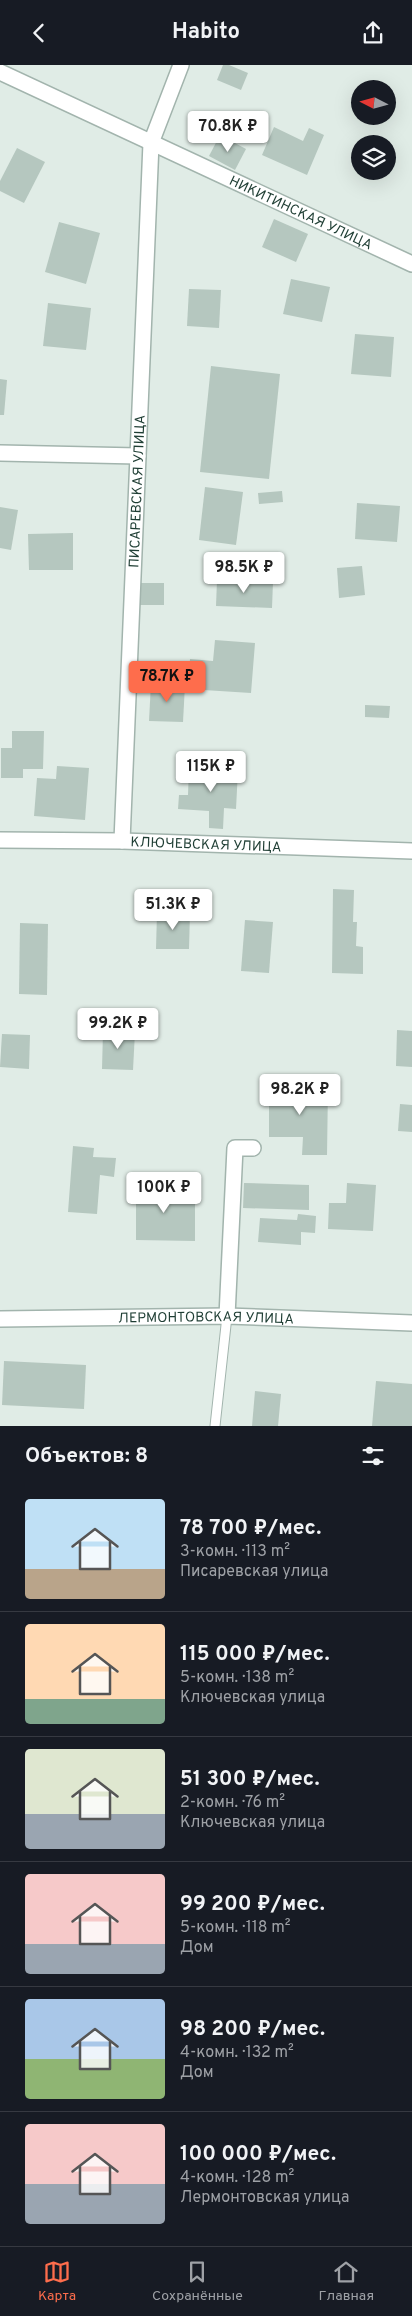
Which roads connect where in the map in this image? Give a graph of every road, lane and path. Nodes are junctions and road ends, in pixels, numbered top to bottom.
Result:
1 (181, 65) edge
2 (0, 72) edge
3 (151, 143) junction
4 (412, 264) edge
5 (0, 453) edge
6 (138, 456) junction
7 (129, 674) junction
8 (189, 674) dead end
9 (0, 840) edge
10 (122, 841) junction
11 (412, 851) edge
12 (253, 1148) dead end
13 (227, 1316) junction
14 (0, 1319) edge
15 (412, 1323) edge
16 (215, 1426) edge

1 - 3 street, ПИСАРЕВСКАЯ УЛИЦА
2 - 3 street, НИКИТИНСКАЯ УЛИЦА
3 - 4 street, НИКИТИНСКАЯ УЛИЦА
3 - 6 street, ПИСАРЕВСКАЯ УЛИЦА
5 - 6 street
6 - 7 street, ПИСАРЕВСКАЯ УЛИЦА
7 - 8 path
7 - 10 street, ПИСАРЕВСКАЯ УЛИЦА
9 - 10 street, КЛЮЧЕВСКАЯ УЛИЦА
10 - 11 street, КЛЮЧЕВСКАЯ УЛИЦА
12 - 13 street
13 - 14 street, ЛЕРМОНТОВСКАЯ УЛИЦА
13 - 15 street, ЛЕРМОНТОВСКАЯ УЛИЦА
13 - 16 lane

